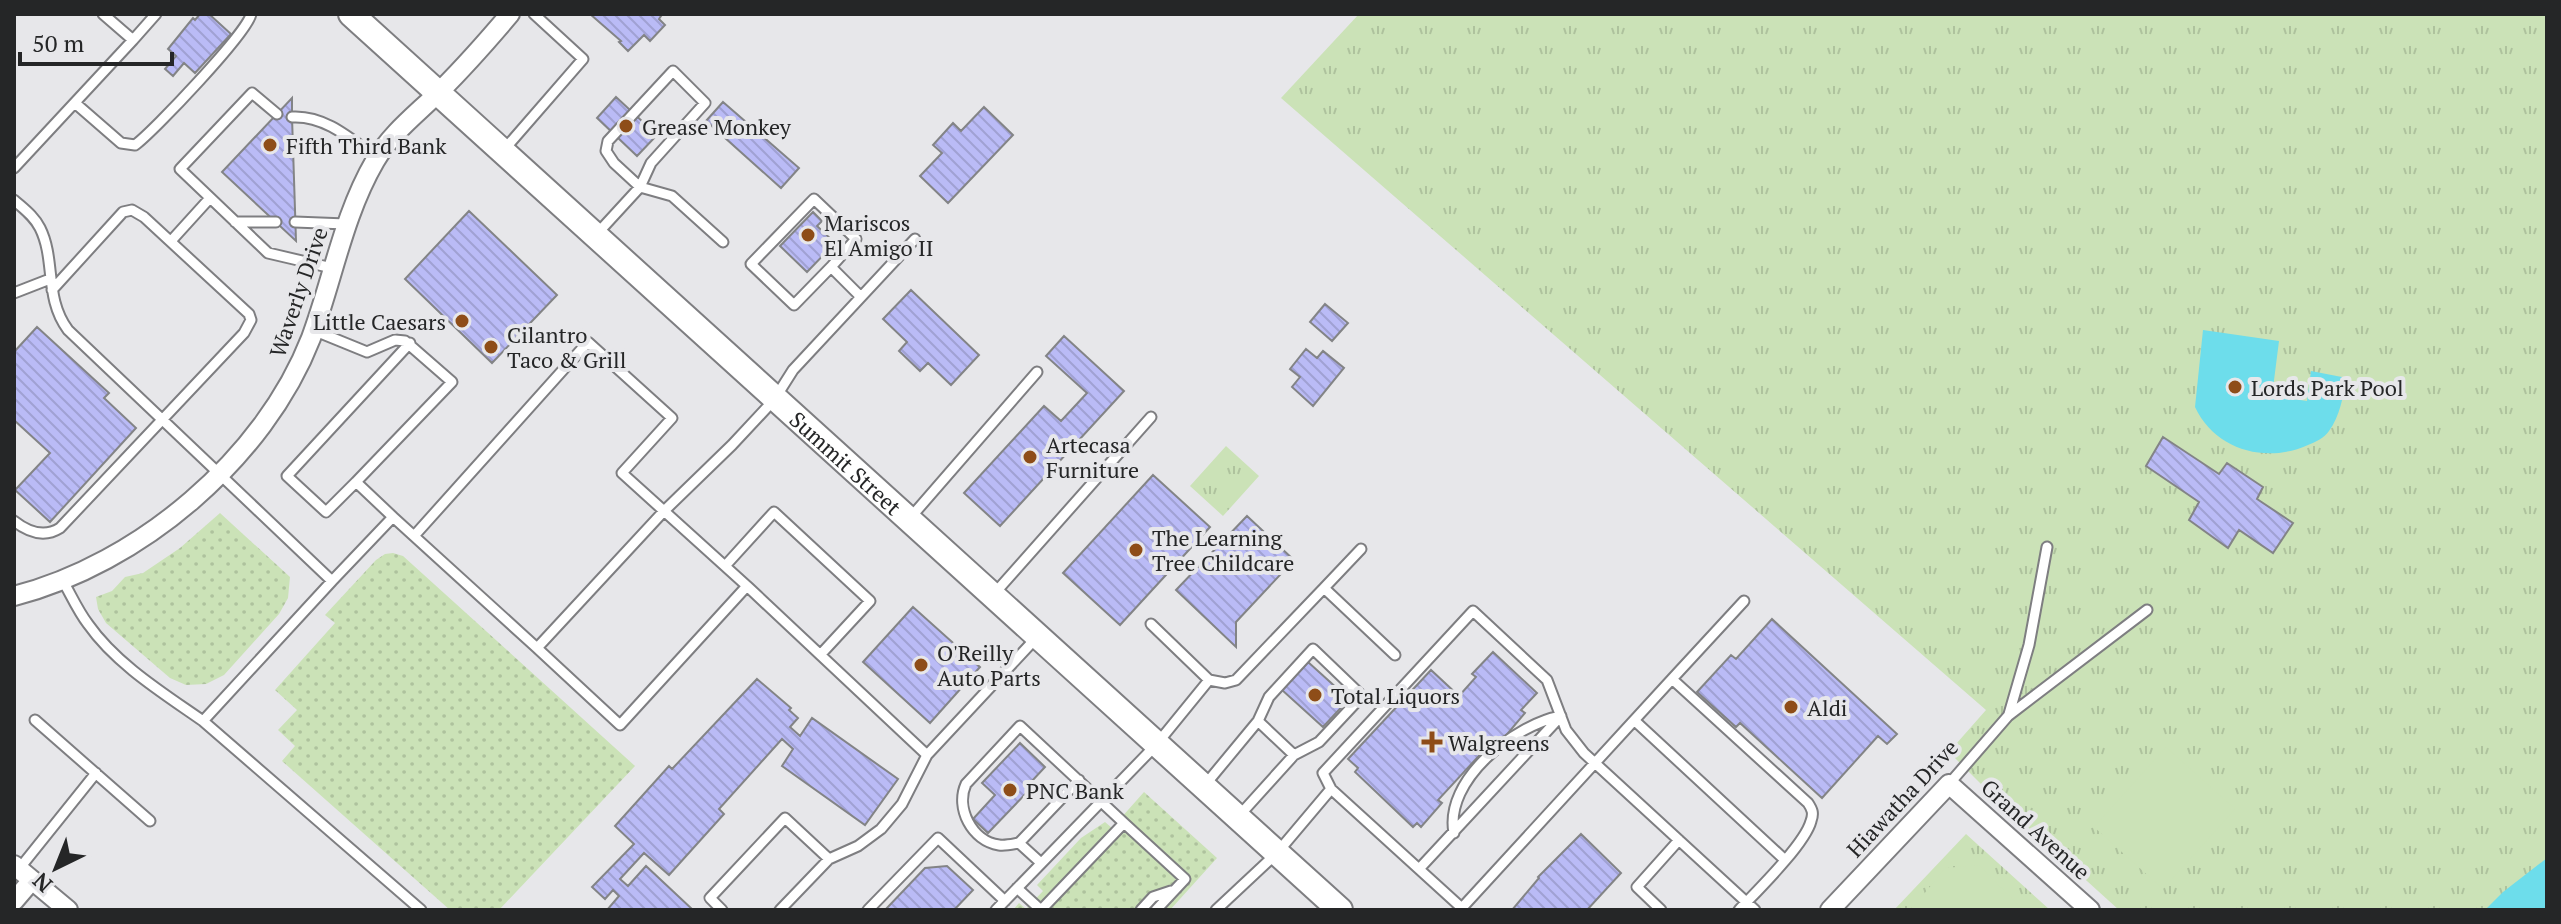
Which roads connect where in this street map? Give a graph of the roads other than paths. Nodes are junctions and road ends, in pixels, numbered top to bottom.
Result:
1 (103, 14) edge
2 (156, 14) edge
3 (251, 14) edge
4 (351, 14) edge
5 (510, 14) edge
6 (534, 14) edge
7 (133, 40) junction
8 (438, 93) junction
9 (75, 103) junction
10 (277, 114) dead end
11 (292, 117) dead end
12 (503, 151) junction
13 (377, 158) junction
14 (14, 168) edge
15 (640, 187) junction
16 (210, 198) junction
17 (14, 200) edge
18 (235, 222) junction
19 (276, 222) dead end
20 (295, 222) dead end
21 (346, 224) junction
22 (595, 237) junction
23 (915, 239) dead end
24 (171, 241) junction
25 (723, 242) dead end
26 (831, 267) junction
27 (332, 268) junction
28 (50, 279) junction
29 (52, 290) junction
30 (14, 293) edge
31 (860, 296) junction
32 (313, 330) junction
33 (410, 343) junction
34 (1037, 372) dead end
35 (774, 400) junction
36 (1151, 417) dead end
37 (163, 419) junction
38 (220, 474) junction
39 (356, 482) junction
40 (664, 511) junction
41 (393, 517) junction
42 (909, 520) junction
43 (14, 521) edge
44 (414, 536) junction
45 (2047, 547) dead end
46 (1361, 549) dead end
47 (725, 566) junction
48 (63, 581) junction
49 (332, 581) junction
50 (747, 586) junction
51 (1324, 588) junction
52 (14, 596) edge
53 (991, 596) junction
54 (1744, 601) dead end
55 (2147, 610) dead end
56 (1151, 624) dead end
57 (1037, 637) junction
58 (537, 648) junction
59 (821, 654) junction
60 (1395, 655) dead end
61 (1672, 679) junction
62 (1209, 680) junction
63 (1561, 716) junction
64 (2008, 716) junction
65 (35, 720) dead end
66 (203, 721) junction
67 (1258, 721) junction
68 (1635, 721) junction
69 (1156, 745) junction
70 (927, 755) junction
71 (1294, 755) junction
72 (1596, 763) junction
73 (96, 773) junction
74 (1079, 780) junction
75 (1949, 784) junction
76 (1203, 787) junction
77 (1331, 789) junction
78 (1101, 801) junction
79 (1238, 817) junction
80 (150, 821) dead end
81 (1124, 823) junction
82 (1454, 833) junction
83 (1679, 840) junction
84 (1019, 843) junction
85 (1277, 853) junction
86 (829, 859) junction
87 (1784, 859) junction
88 (1041, 863) junction
89 (1419, 869) junction
90 (22, 871) edge
91 (1017, 888) junction
92 (1175, 890) junction
93 (14, 901) edge
94 (1005, 901) junction
95 (1220, 906) edge
96 (1742, 906) edge
97 (1460, 909) edge
98 (68, 910) edge
99 (421, 910) edge
100 (722, 910) edge
101 (780, 910) edge
102 (868, 910) edge
103 (996, 910) edge
104 (1041, 910) edge
105 (1141, 910) edge
106 (1156, 910) edge
107 (1232, 910) edge
108 (1340, 910) edge
109 (1661, 910) edge
110 (1755, 910) edge
111 (1830, 910) edge
112 (2090, 910) edge

1 - 7 lane
2 - 7 lane
3 - 9 lane
4 - 8 main road, Summit Street
5 - 8 street, Waverly Drive
6 - 12 lane
7 - 9 lane
8 - 12 main road, Summit Street
8 - 13 street, Waverly Drive
9 - 14 lane
10 - 16 lane
11 - 13 lane
12 - 22 main road, Summit Street
13 - 21 street, Waverly Drive
15 - 15 lane
15 - 22 lane
15 - 25 lane
16 - 18 lane
16 - 24 lane
17 - 28 lane
18 - 19 lane
18 - 27 lane
20 - 21 lane
21 - 27 street, Waverly Drive
22 - 35 main road, Summit Street
23 - 31 lane
24 - 29 lane
24 - 37 lane
26 - 26 lane
26 - 31 lane
27 - 32 street, Waverly Drive
28 - 29 lane
28 - 30 lane
29 - 37 lane
31 - 35 lane
32 - 33 lane
32 - 38 street, Waverly Drive
33 - 39 lane
33 - 39 lane
34 - 42 lane
35 - 40 lane
35 - 42 main road, Summit Street
36 - 53 lane
37 - 38 lane
37 - 43 lane
38 - 48 street, Waverly Drive
38 - 49 lane
39 - 41 lane
40 - 44 lane
40 - 47 lane
40 - 58 lane
41 - 44 lane
41 - 49 lane
42 - 53 main road, Summit Street
44 - 58 lane
45 - 64 lane, Hiawatha Drive
46 - 51 lane
47 - 50 lane
47 - 59 lane
48 - 52 street, Waverly Drive
48 - 66 lane
49 - 66 lane
50 - 58 lane
50 - 59 lane
51 - 60 lane
51 - 62 lane
53 - 57 main road, Summit Street
54 - 61 lane
55 - 64 lane, Hiawatha Drive
56 - 62 lane
57 - 69 main road, Summit Street
57 - 70 lane
59 - 70 lane
61 - 68 lane
61 - 87 lane
62 - 69 lane
63 - 72 lane
63 - 77 lane
63 - 82 lane
63 - 82 lane
64 - 75 lane, Hiawatha Drive
65 - 73 lane
66 - 99 lane
67 - 71 lane
67 - 71 lane
67 - 76 lane
68 - 72 lane
68 - 87 lane
69 - 76 main road, Summit Street
69 - 78 lane
70 - 86 lane
71 - 79 lane
72 - 83 lane
72 - 97 lane
73 - 80 lane
73 - 90 lane
74 - 78 lane
74 - 84 lane
74 - 84 lane
75 - 111 street, Hiawatha Drive
75 - 112 street, Grand Avenue
76 - 79 main road, Summit Street
77 - 85 lane
77 - 89 lane
78 - 81 lane
78 - 88 lane
79 - 85 main road, Summit Street
81 - 92 lane
81 - 104 lane
82 - 89 lane
83 - 96 lane
83 - 109 lane
84 - 88 lane
85 - 95 lane
85 - 108 main road, Summit Street
86 - 100 lane
86 - 101 lane
87 - 96 lane
88 - 91 lane
89 - 97 lane
90 - 93 street
90 - 98 street
91 - 94 lane
91 - 104 lane
92 - 105 lane
92 - 106 lane
94 - 102 lane
94 - 103 lane
95 - 107 lane
96 - 110 lane

